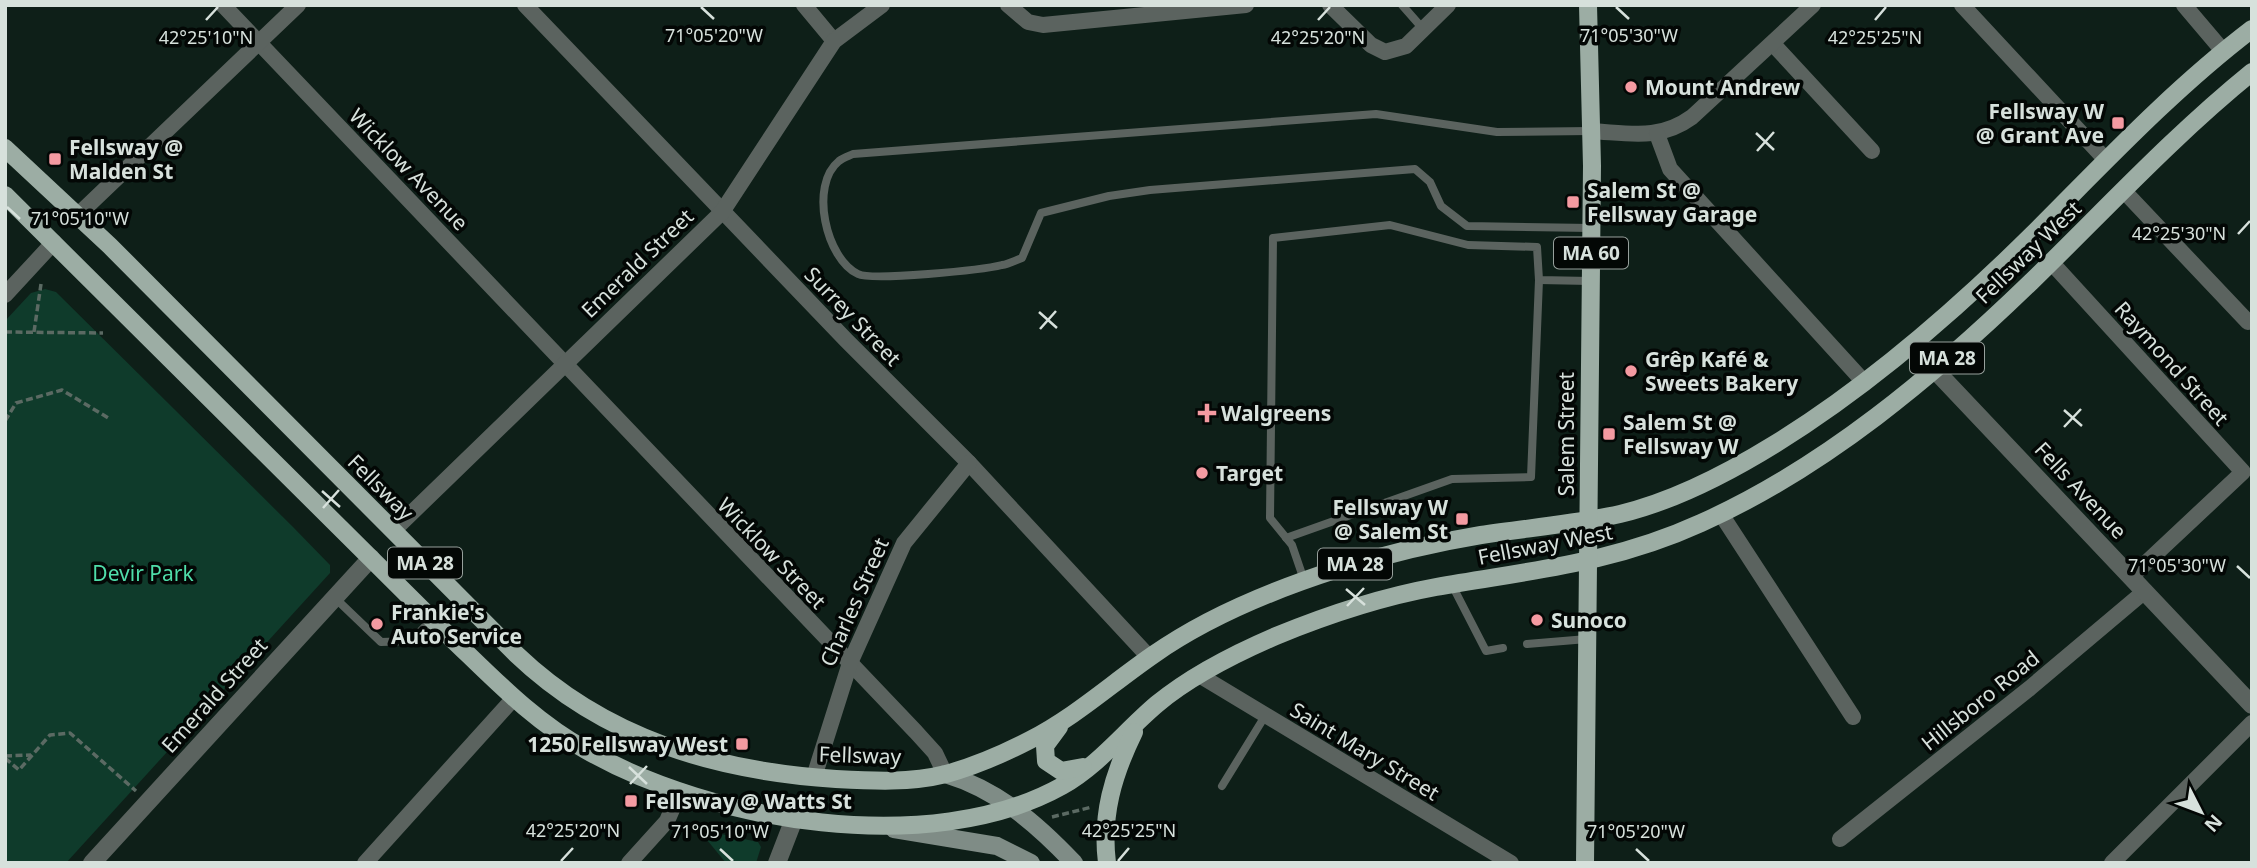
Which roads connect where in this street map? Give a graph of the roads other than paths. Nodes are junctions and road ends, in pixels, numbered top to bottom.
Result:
1 (223, 5) edge
2 (298, 5) edge
3 (525, 5) edge
4 (804, 5) edge
5 (882, 5) edge
6 (1008, 5) edge
7 (1246, 5) edge
8 (1330, 5) edge
9 (1402, 5) edge
10 (1448, 5) edge
11 (1588, 5) edge
12 (1814, 5) edge
13 (1962, 5) edge
14 (2183, 5) edge
15 (2252, 29) edge
16 (1424, 30) junction
17 (834, 41) junction
18 (259, 43) junction
19 (1773, 44) junction
20 (2224, 51) junction
21 (2252, 72) edge
22 (1591, 131) junction
23 (1657, 134) junction
24 (5, 148) edge
25 (1872, 151) dead end
26 (2106, 160) junction
27 (2123, 190) junction
28 (5, 195) edge
29 (722, 212) junction
30 (78, 215) junction
31 (1591, 228) junction
32 (54, 242) junction
33 (2051, 262) junction
34 (1539, 280) junction
35 (1590, 281) junction
36 (5, 295) edge
37 (2248, 322) dead end
38 (563, 364) junction
39 (1934, 369) junction
40 (1864, 382) junction
41 (970, 463) junction
42 (1721, 514) junction
43 (1590, 519) junction
44 (393, 531) junction
45 (1286, 538) junction
46 (371, 558) junction
47 (1587, 563) junction
48 (2131, 576) junction
49 (1304, 580) junction
50 (1452, 585) junction
51 (2145, 591) junction
52 (334, 597) junction
53 (432, 619) junction
54 (1587, 639) junction
55 (1527, 644) dead end
56 (1503, 648) dead end
57 (1149, 657) junction
58 (850, 663) junction
59 (1199, 675) junction
60 (514, 698) junction
61 (2252, 705) edge
62 (1081, 711) junction
63 (1265, 716) junction
64 (1853, 717) dead end
65 (1140, 720) junction
66 (2252, 723) edge
67 (1100, 758) junction
68 (945, 774) junction
69 (814, 777) junction
70 (1222, 786) dead end
71 (680, 791) junction
72 (1014, 807) junction
73 (794, 818) junction
74 (866, 825) junction
75 (1840, 839) dead end
76 (92, 863) edge
77 (365, 863) edge
78 (629, 863) edge
79 (777, 863) edge
80 (1031, 863) edge
81 (1074, 863) edge
82 (1107, 863) edge
83 (1511, 863) edge
84 (1585, 863) edge
85 (2112, 863) edge

1 - 18 street, Wicklow Avenue
2 - 18 street
3 - 29 street, Surrey Street
4 - 17 street
5 - 17 street, Emerald Street
6 - 7 street
8 - 16 street
9 - 16 lane
10 - 16 street
11 - 22 main road, Salem Street / MA 60
12 - 19 street
13 - 26 street
14 - 20 street
15 - 20 main road, Fellsway West / MA 28
17 - 29 street, Emerald Street
18 - 30 street
18 - 38 street, Wicklow Avenue
19 - 23 street
19 - 25 street
20 - 26 main road, Fellsway West / MA 28
21 - 27 main road, Fellsway West / MA 28
22 - 23 street
22 - 31 main road, Salem Street / MA 60
22 - 31 lane
23 - 40 street
24 - 30 main road, Fellsway / MA 28
26 - 40 main road, Fellsway West / MA 28
27 - 33 main road, Fellsway West / MA 28
27 - 37 street
28 - 32 main road, MA 28
29 - 38 street, Emerald Street
29 - 41 street, Surrey Street
30 - 44 main road, Fellsway / MA 28
31 - 35 main road, Salem Street / MA 60
32 - 36 street
32 - 46 main road, MA 28
33 - 39 main road, Fellsway West / MA 28
33 - 48 street, Raymond Street
34 - 35 lane
34 - 45 lane
34 - 45 lane
35 - 43 main road, Salem Street / MA 60
38 - 44 street, Emerald Street
38 - 58 street, Wicklow Street
39 - 42 main road, Fellsway West / MA 28
39 - 48 street, Fells Avenue
40 - 43 main road, Fellsway West / MA 28
41 - 57 street, Surrey Street
41 - 58 street, Charles Street
42 - 47 main road, Fellsway West / MA 28
42 - 64 street
43 - 47 main road, Salem Street / MA 60
43 - 49 main road, Fellsway West / MA 28
44 - 69 main road, Fellsway / MA 28
45 - 49 lane
46 - 52 street, Emerald Street
46 - 53 main road, MA 28
47 - 50 main road, Fellsway West / MA 28
47 - 54 main road, Salem Street / MA 60
48 - 51 street, Fells Avenue
49 - 57 main road, Fellsway West / MA 28
50 - 56 lane
50 - 59 main road, Fellsway West / MA 28
51 - 61 street, Fells Avenue
51 - 75 street, Hillsboro Road
52 - 53 lane
52 - 76 street, Emerald Street
53 - 60 main road, MA 28
54 - 55 lane
54 - 84 main road, Salem Street / MA 60
57 - 62 main road, Fellsway West / MA 28
58 - 68 street, Wicklow Street
58 - 69 street, Charles Street
59 - 63 street, Saint Mary Street
59 - 65 main road, Fellsway West / MA 28
60 - 71 main road, MA 28
60 - 77 street
62 - 67 main road
62 - 68 main road, Fellsway West / MA 28
63 - 70 lane
63 - 83 street, Saint Mary Street
65 - 67 main road, Fellsway West / MA 28
65 - 82 main road
66 - 85 street
67 - 72 main road, Fellsway West / MA 28
68 - 69 main road, Fellsway / MA 28
68 - 72 main road
71 - 73 main road, MA 28
71 - 78 street
72 - 74 main road, Fellsway West / MA 28
72 - 81 main road
73 - 74 main road, MA 28
73 - 79 street
74 - 80 main road

